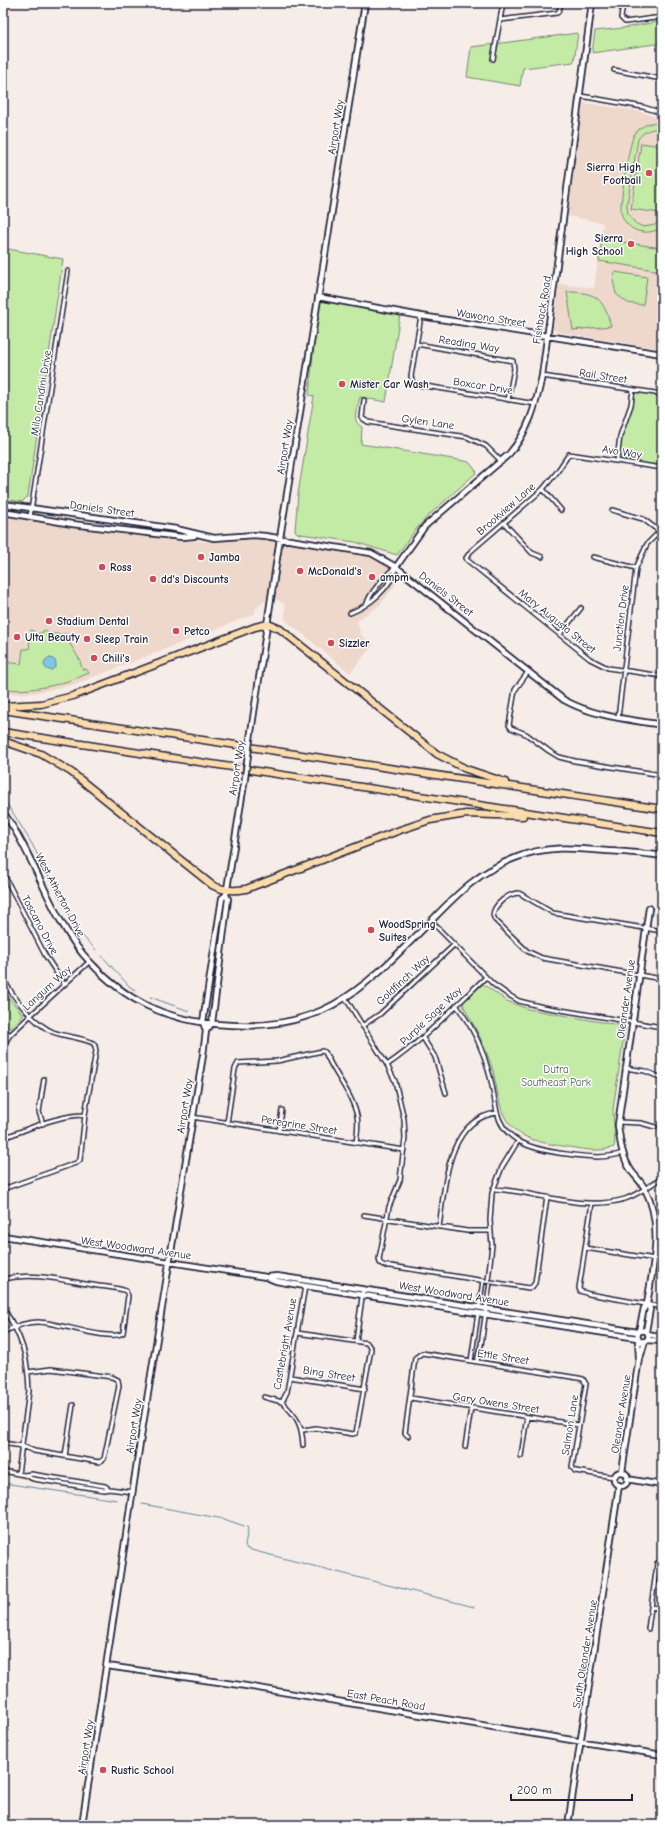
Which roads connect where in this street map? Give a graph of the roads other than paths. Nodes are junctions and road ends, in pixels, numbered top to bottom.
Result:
1 (365, 3) edge
2 (503, 3) edge
3 (561, 3) edge
4 (592, 3) edge
5 (623, 3) edge
6 (662, 17) edge
7 (500, 20) junction
8 (493, 59) dead end
9 (614, 70) dead end
10 (662, 79) edge
11 (581, 96) junction
12 (662, 112) edge
13 (68, 271) dead end
14 (318, 297) junction
15 (421, 316) junction
16 (547, 335) junction
17 (417, 344) junction
18 (662, 354) edge
19 (542, 376) junction
20 (633, 390) junction
21 (662, 394) edge
22 (364, 400) dead end
23 (508, 400) junction
24 (536, 404) junction
25 (580, 454) joint
26 (616, 460) junction
27 (502, 462) junction
28 (662, 468) edge
29 (544, 489) junction
30 (3, 504) edge
31 (32, 508) junction
32 (561, 510) dead end
33 (612, 510) dead end
34 (3, 512) edge
35 (30, 517) junction
36 (504, 523) junction
37 (660, 530) edge
38 (198, 535) junction
39 (280, 538) junction
40 (542, 557) dead end
41 (593, 558) dead end
42 (396, 567) junction
43 (636, 568) junction
44 (492, 580) joint
45 (581, 608) dead end
46 (350, 613) dead end
47 (268, 624) junction
48 (560, 634) junction
49 (624, 671) junction
50 (528, 672) junction
51 (662, 676) edge
52 (3, 706) edge
53 (3, 710) edge
54 (618, 718) junction
55 (662, 725) edge
56 (3, 732) edge
57 (3, 741) edge
58 (662, 775) edge
59 (558, 793) junction
60 (662, 809) edge
61 (3, 812) edge
62 (559, 818) junction
63 (662, 833) edge
64 (662, 856) edge
65 (3, 873) edge
66 (226, 892) junction
67 (649, 908) dead end
68 (431, 921) junction
69 (646, 929) junction
70 (662, 931) edge
71 (454, 944) junction
72 (89, 962) junction
73 (639, 974) junction
74 (486, 977) junction
75 (3, 978) edge
76 (662, 979) edge
77 (64, 984) junction
78 (346, 999) junction
79 (456, 1005) junction
80 (31, 1015) junction
81 (632, 1021) junction
82 (202, 1022) junction
83 (212, 1023) junction
84 (362, 1026) junction
85 (662, 1027) edge
86 (3, 1029) edge
87 (206, 1031) junction
88 (10, 1035) junction
89 (423, 1038) junction
90 (3, 1046) edge
91 (387, 1065) junction
92 (625, 1068) junction
93 (662, 1078) edge
94 (44, 1079) dead end
95 (446, 1093) dead end
96 (282, 1110) dead end
97 (497, 1113) junction
98 (85, 1115) junction
99 (192, 1116) junction
100 (227, 1122) junction
101 (618, 1122) junction
102 (43, 1124) junction
103 (655, 1127) dead end
104 (279, 1131) junction
105 (3, 1138) edge
106 (518, 1141) junction
107 (356, 1143) junction
108 (404, 1150) junction
109 (623, 1153) junction
110 (662, 1178) edge
111 (645, 1188) junction
112 (3, 1189) edge
113 (493, 1189) junction
114 (547, 1197) junction
115 (592, 1203) junction
116 (364, 1215) dead end
117 (386, 1219) junction
118 (439, 1227) junction
119 (490, 1231) junction
120 (3, 1236) edge
121 (585, 1248) junction
122 (654, 1259) junction
123 (662, 1260) edge
124 (170, 1262) junction
125 (266, 1277) junction
126 (3, 1279) edge
127 (483, 1281) junction
128 (489, 1282) junction
129 (304, 1286) junction
130 (363, 1292) junction
131 (648, 1304) junction
132 (662, 1307) edge
133 (3, 1308) edge
134 (478, 1310) junction
135 (486, 1311) junction
136 (16, 1327) junction
137 (3, 1332) edge
138 (647, 1332) junction
139 (297, 1333) junction
140 (638, 1335) junction
141 (662, 1337) edge
142 (646, 1340) junction
143 (356, 1341) junction
144 (662, 1342) edge
145 (472, 1346) junction
146 (479, 1348) junction
147 (639, 1358) junction
148 (471, 1360) junction
149 (477, 1361) junction
150 (28, 1372) junction
151 (290, 1377) junction
152 (585, 1382) joint
153 (364, 1389) junction
154 (264, 1397) dead end
155 (410, 1398) junction
156 (282, 1402) junction
157 (73, 1404) dead end
158 (471, 1408) junction
159 (527, 1417) junction
160 (579, 1425) junction
161 (303, 1430) junction
162 (408, 1436) dead end
163 (3, 1443) edge
164 (303, 1445) dead end
165 (22, 1446) junction
166 (465, 1447) dead end
167 (65, 1456) junction
168 (521, 1456) dead end
169 (3, 1471) edge
170 (622, 1472) junction
171 (18, 1474) junction
172 (614, 1477) junction
173 (627, 1479) junction
174 (620, 1485) junction
175 (662, 1485) edge
176 (133, 1492) junction
177 (661, 1561) edge
178 (651, 1607) junction
179 (662, 1609) edge
180 (648, 1629) dead end
181 (107, 1666) junction
182 (580, 1742) junction
183 (662, 1755) edge
184 (82, 1825) edge
185 (568, 1825) edge

1 - 14 street, Airport Way
2 - 7 street
3 - 7 street
4 - 11 street, Fishback Road
5 - 6 street
7 - 8 street
9 - 10 street
11 - 12 street
11 - 16 street, Fishback Road
13 - 31 street, Milo Candini Drive
14 - 15 street, Wawona Street
14 - 39 street, Airport Way
15 - 16 street, Wawona Street
15 - 17 street
16 - 18 street, Wawona Street
16 - 19 street, Fishback Road
17 - 23 street, Boxcar Drive
17 - 23 street, Reading Way
19 - 20 street, Rail Street
19 - 24 street, Fishback Road
20 - 21 street, Rail Street
20 - 26 street
22 - 27 street, Gylen Lane
23 - 24 street, Boxcar Drive
24 - 27 street, Fishback Road
25 - 26 street, Avo Way
25 - 29 street, Brookview Lane
26 - 28 street, Avo Way
27 - 42 street, Fishback Road
29 - 32 street
29 - 36 street, Brookview Lane
30 - 31 street, Daniels Street
31 - 35 street, Milo Candini Drive
31 - 38 street, Daniels Street
33 - 37 street
34 - 35 street, Daniels Street
35 - 38 street, Daniels Street
36 - 40 street
36 - 44 street, Brookview Lane
37 - 43 street, Junction Drive
38 - 39 street, Daniels Street
39 - 42 street, Daniels Street
39 - 47 street, Airport Way
41 - 43 street
42 - 46 street, Fishback Road
42 - 50 street, Daniels Street
43 - 49 street, Junction Drive
44 - 48 street, Mary Augusta Street
45 - 48 street
47 - 52 highway
47 - 59 highway
47 - 66 street, Airport Way, bridge
48 - 49 street, Mary Augusta Street
49 - 51 street, Mary Augusta Street
49 - 54 street, Junction Drive
50 - 54 street, Daniels Street
50 - 58 street
53 - 59 highway
54 - 55 street, Daniels Street
56 - 62 highway
57 - 66 highway
59 - 60 highway
61 - 72 street, West Atherton Drive
62 - 63 highway
62 - 66 highway
64 - 68 street, West Atherton Drive
65 - 77 street, Toscano Drive
66 - 82 street, Airport Way
66 - 83 street, Airport Way
67 - 69 street, Oleander Avenue
68 - 71 street
68 - 78 street, West Atherton Drive
69 - 70 street
69 - 73 street, Oleander Avenue
69 - 73 street
71 - 74 street
71 - 84 street, Goldfinch Way
72 - 77 street, Langum Way
72 - 82 street, West Atherton Drive
73 - 76 street
73 - 81 street, Oleander Avenue
74 - 79 street, Purple Sage Way
74 - 81 street
75 - 80 street
77 - 80 street, Langum Way
78 - 83 street, West Atherton Drive
78 - 84 street
79 - 89 street, Purple Sage Way
79 - 97 street
80 - 88 street, Langum Way
80 - 98 street
81 - 85 street
81 - 92 street, Oleander Avenue
82 - 83 street, West Atherton Drive
82 - 87 street
83 - 87 street, Airport Way
84 - 91 street
86 - 88 street
87 - 99 street, Airport Way
88 - 90 street, Langum Way
89 - 91 street, Purple Sage Way
89 - 95 street
91 - 108 street
92 - 93 street
92 - 101 street, Oleander Avenue
94 - 102 street
96 - 104 street
97 - 106 street
97 - 118 street
98 - 102 street
98 - 112 street
99 - 100 street, Peregrine Street
99 - 124 street, Airport Way
100 - 104 street, Peregrine Street
100 - 107 street
101 - 103 street
101 - 109 street, Oleander Avenue
102 - 105 street
104 - 107 street, Peregrine Street
106 - 109 street
106 - 113 street
107 - 108 street, Peregrine Street
108 - 117 street
109 - 111 street, Oleander Avenue
110 - 111 street
111 - 115 street
111 - 122 street, Oleander Avenue
113 - 114 street
113 - 119 street
114 - 115 street
114 - 128 street
115 - 121 street
116 - 117 street
117 - 118 street
117 - 127 street
118 - 119 street
119 - 128 street
120 - 124 street, West Woodward Avenue
121 - 122 street
121 - 131 street
122 - 123 street
122 - 131 street, Oleander Avenue
124 - 125 street, West Woodward Avenue
124 - 176 street, Airport Way
125 - 129 street, West Woodward Avenue
125 - 130 street, West Woodward Avenue
126 - 136 street
127 - 128 street
127 - 134 street
128 - 135 street
129 - 130 street, West Woodward Avenue
129 - 139 street, Castlebright Avenue
130 - 134 street, West Woodward Avenue
130 - 143 street
131 - 132 street
131 - 138 street, Oleander Avenue
131 - 140 street, Oleander Avenue
133 - 136 street
134 - 135 street, West Woodward Avenue
134 - 145 street
135 - 140 street, West Woodward Avenue
135 - 146 street
136 - 137 street
136 - 150 street
138 - 140 street
138 - 141 street
138 - 142 street, Oleander Avenue
139 - 143 street
139 - 151 street, Castlebright Avenue
140 - 142 street
140 - 147 street, Oleander Avenue
142 - 144 street
142 - 147 street, Oleander Avenue
143 - 153 street
145 - 146 street
145 - 148 street
146 - 149 street
147 - 170 street, Oleander Avenue
148 - 149 street, Ettle Street
148 - 155 street, Ettle Street
149 - 152 street, Ettle Street
150 - 165 street
150 - 167 street
151 - 153 street, Bing Street
151 - 156 street, Castlebright Avenue
152 - 160 street, Salmon Lane
153 - 161 street
154 - 156 street
155 - 158 street, Gary Owens Street
155 - 162 street
156 - 161 street, Castlebright Avenue
157 - 167 street
158 - 159 street, Gary Owens Street
158 - 166 street
159 - 160 street, Gary Owens Street
159 - 168 street
160 - 172 street, Salmon Lane
161 - 164 street, Castlebright Avenue
163 - 165 street
165 - 167 street
165 - 171 street
169 - 171 street
170 - 172 street
170 - 173 street
171 - 176 street
172 - 174 street
173 - 174 street
173 - 175 street
174 - 182 street, South Oleander Avenue
176 - 181 street, Airport Way
177 - 178 street
178 - 179 street
178 - 180 street
181 - 182 street, East Peach Road
181 - 184 street, Airport Way
182 - 183 street, East Peach Road
182 - 185 street, South Oleander Avenue

